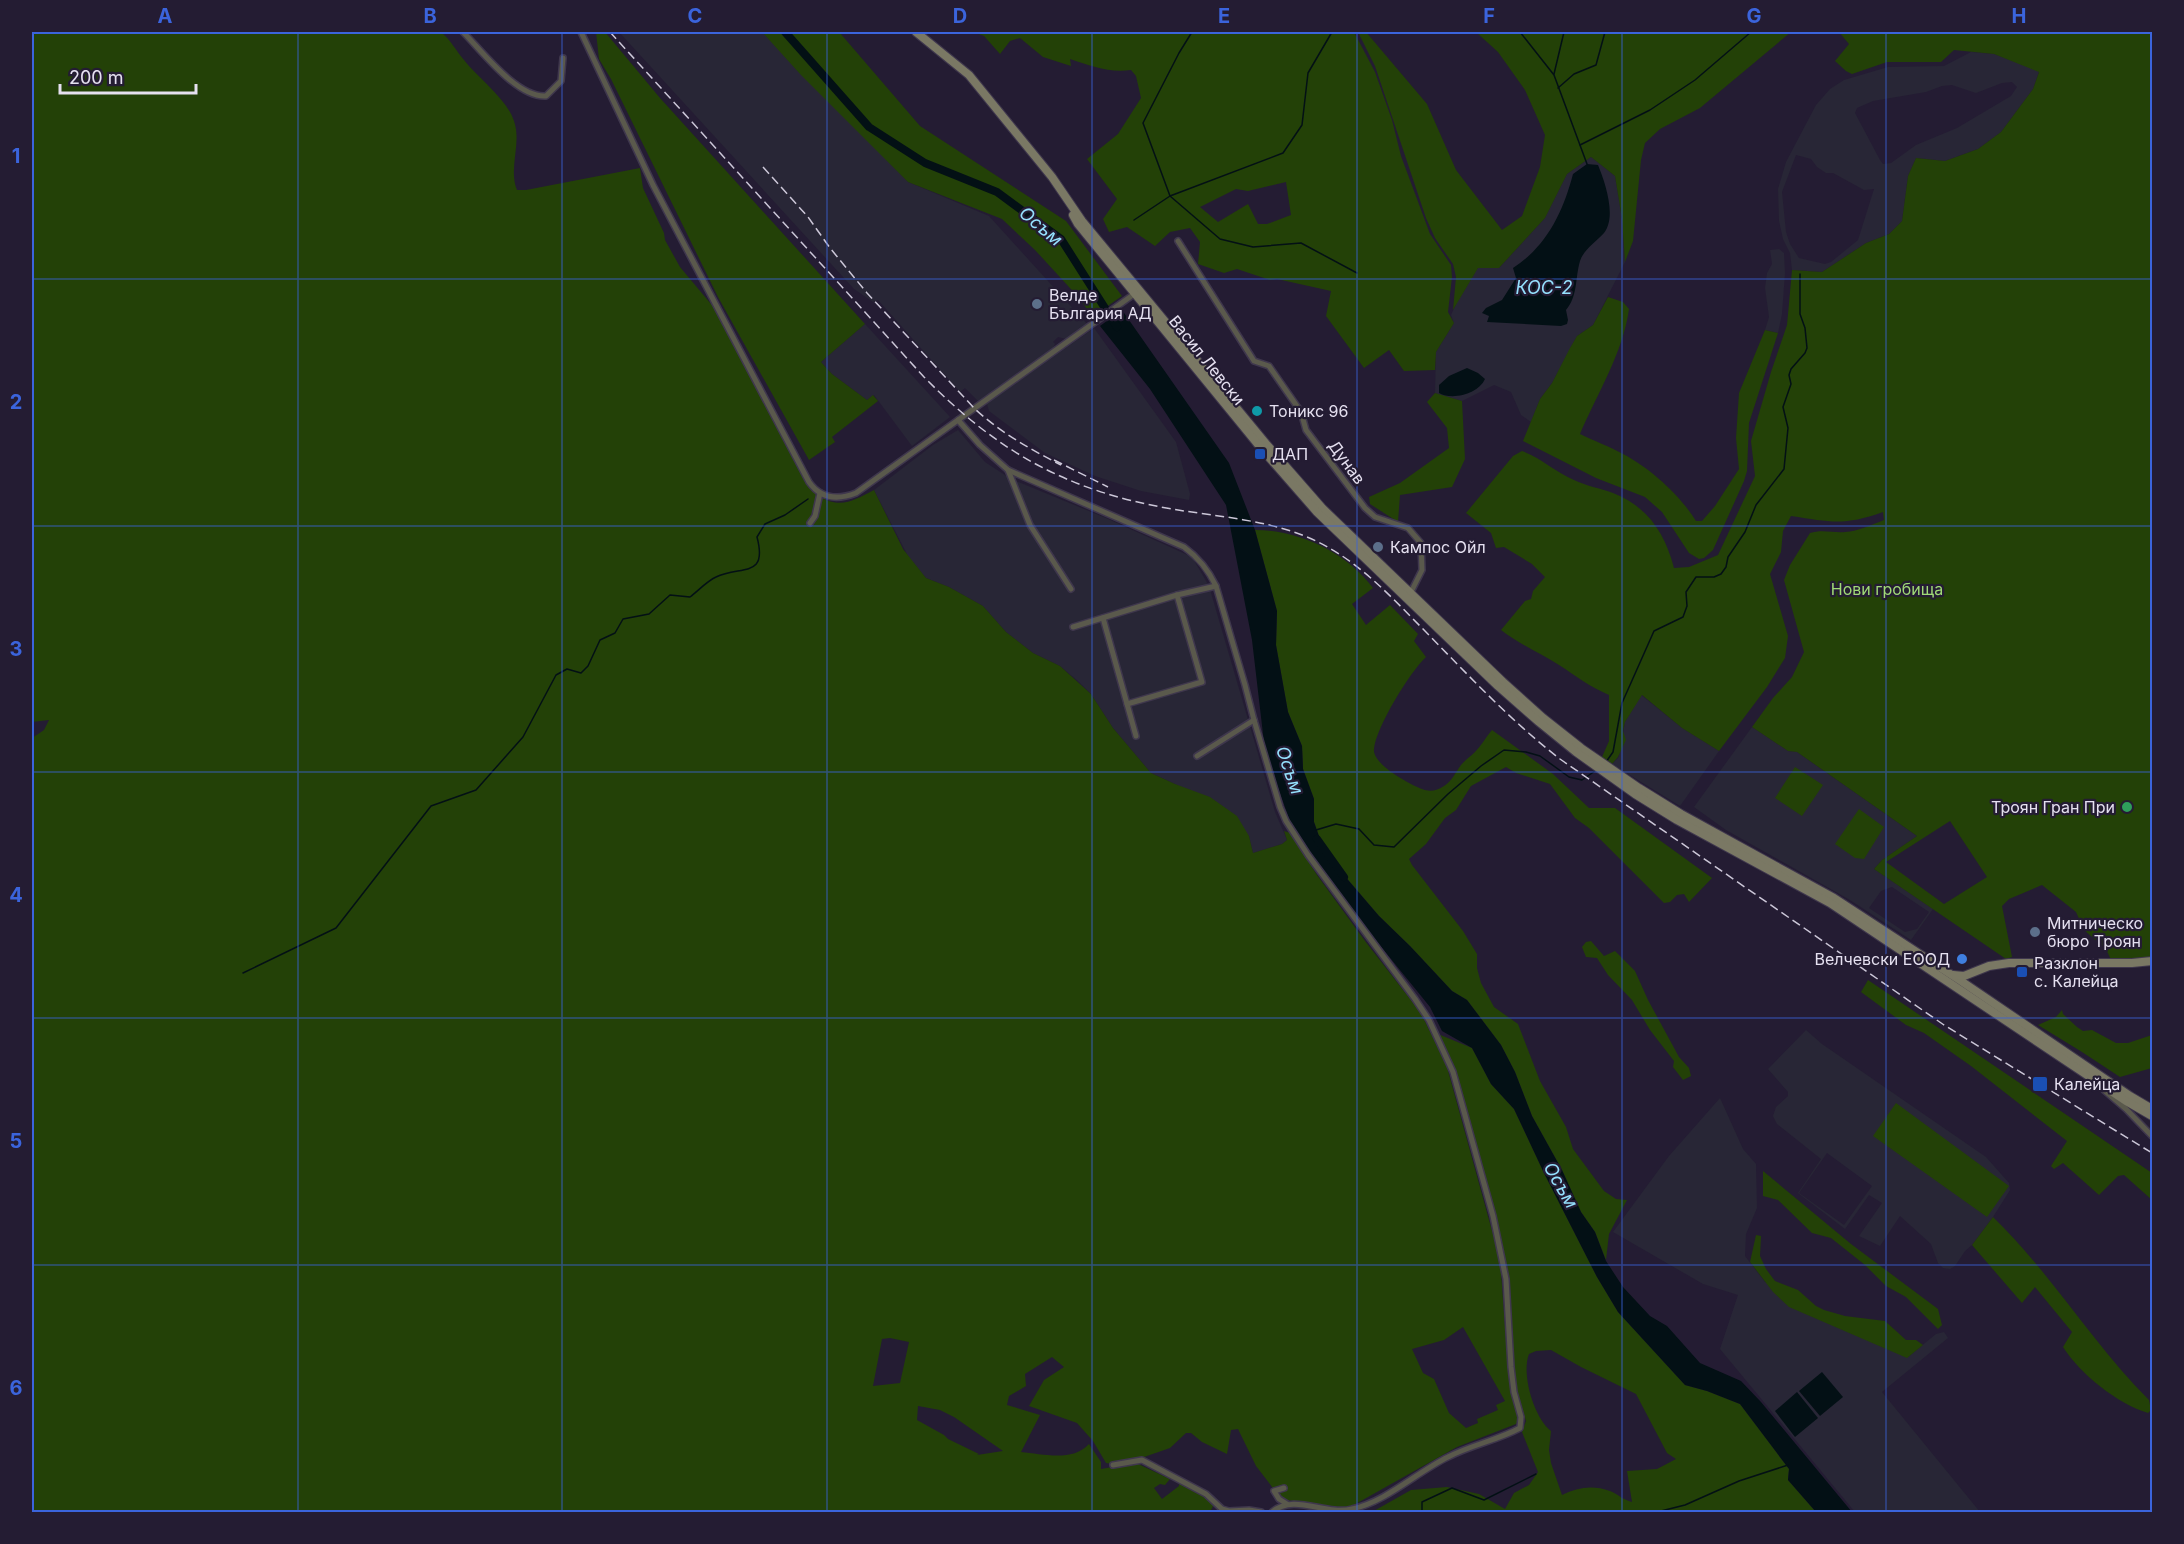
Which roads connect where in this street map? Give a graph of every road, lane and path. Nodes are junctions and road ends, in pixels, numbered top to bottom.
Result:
1 (463, 32) edge
2 (581, 32) edge
3 (916, 32) edge
4 (563, 58) dead end
5 (1178, 241) dead end
6 (1138, 291) junction
7 (958, 420) junction
8 (1008, 470) junction
9 (820, 493) junction
10 (810, 523) dead end
11 (1216, 586) junction
12 (1071, 589) dead end
13 (1177, 595) junction
14 (1409, 596) junction
15 (1103, 618) junction
16 (1072, 627) dead end
17 (1127, 704) junction
18 (1254, 720) junction
19 (1136, 736) dead end
20 (1197, 756) dead end
21 (2152, 961) edge
22 (1979, 970) junction
23 (1952, 975) junction
24 (1958, 983) junction
25 (1979, 993) junction
26 (2082, 1072) junction
27 (2152, 1109) edge
28 (2152, 1116) edge
29 (2152, 1136) edge
30 (1113, 1465) dead end
31 (1284, 1488) dead end
32 (1287, 1504) junction
33 (1261, 1512) edge
34 (1272, 1512) edge

1 - 4 street
2 - 9 street
3 - 6 main road, Васил Левски
5 - 14 street, Дунав
6 - 7 street
6 - 14 main road, Васил Левски
7 - 8 street
7 - 9 street
8 - 11 street
8 - 12 street
9 - 10 street
11 - 13 street
11 - 18 street
13 - 15 street
13 - 17 street
14 - 23 main road
14 - 24 main road
15 - 16 street
15 - 17 street
17 - 19 street
18 - 20 street
18 - 32 street
21 - 22 main road
22 - 23 main road
22 - 24 main road
22 - 25 main road
23 - 24 main road
24 - 25 main road
24 - 26 main road
25 - 27 main road
26 - 28 main road
26 - 29 street
30 - 33 street
31 - 32 street
32 - 34 street

